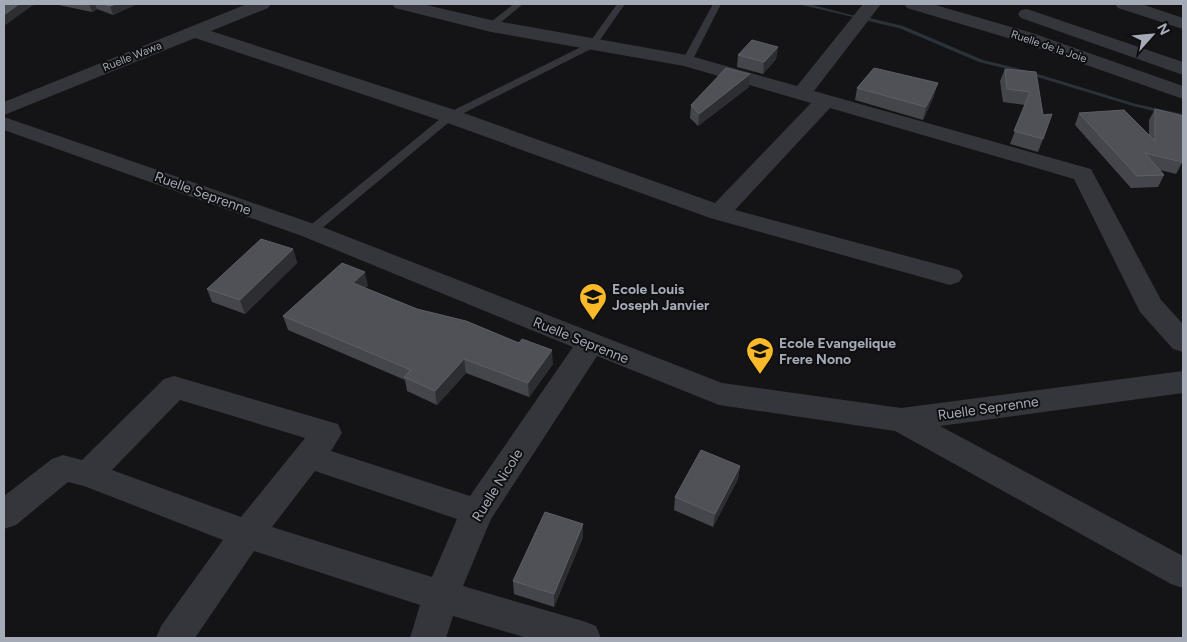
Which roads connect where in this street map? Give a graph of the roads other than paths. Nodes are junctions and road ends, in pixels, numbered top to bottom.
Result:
1 (262, 4) edge
2 (401, 4) edge
3 (519, 4) edge
4 (621, 4) edge
5 (718, 4) edge
6 (872, 4) edge
7 (913, 4) edge
8 (1124, 4) edge
9 (1024, 9) edge
10 (1183, 24) edge
11 (492, 26) junction
12 (192, 31) junction
13 (1025, 37) junction
14 (592, 45) junction
15 (688, 61) junction
16 (1183, 69) edge
17 (802, 93) junction
18 (1183, 93) edge
19 (825, 101) junction
20 (4, 109) edge
21 (450, 116) junction
22 (4, 123) edge
23 (719, 213) junction
24 (311, 231) junction
25 (950, 276) dead end
26 (1183, 342) edge
27 (590, 344) junction
28 (1183, 382) edge
29 (900, 420) junction
30 (308, 456) junction
31 (88, 474) junction
32 (477, 512) junction
33 (4, 515) edge
34 (247, 534) junction
35 (1183, 572) edge
36 (441, 596) junction
37 (174, 638) edge
38 (428, 638) edge
39 (583, 638) edge

1 - 12 street, Ruelle Wawa
2 - 11 street
3 - 11 lane
4 - 14 lane
5 - 15 lane
6 - 17 street
7 - 13 street, Ruelle de la Joie
8 - 10 street
9 - 13 street
9 - 16 street
11 - 14 street
12 - 20 street, Ruelle Wawa
12 - 21 street
13 - 18 street, Ruelle de la Joie
14 - 15 street
14 - 21 lane
15 - 17 street
17 - 19 street
19 - 23 street
19 - 26 street
21 - 23 street
21 - 24 lane
22 - 24 street, Ruelle Seprenne
23 - 25 street
24 - 27 street, Ruelle Seprenne
27 - 29 street, Ruelle Seprenne
27 - 32 street, Ruelle Nicole
28 - 29 street, Ruelle Seprenne
29 - 35 street
30 - 31 street
30 - 32 street
30 - 34 street
31 - 33 street
31 - 34 street
32 - 36 street, Ruelle Nicole
34 - 36 street
34 - 37 street
36 - 38 street, Ruelle Nicole
36 - 39 street

